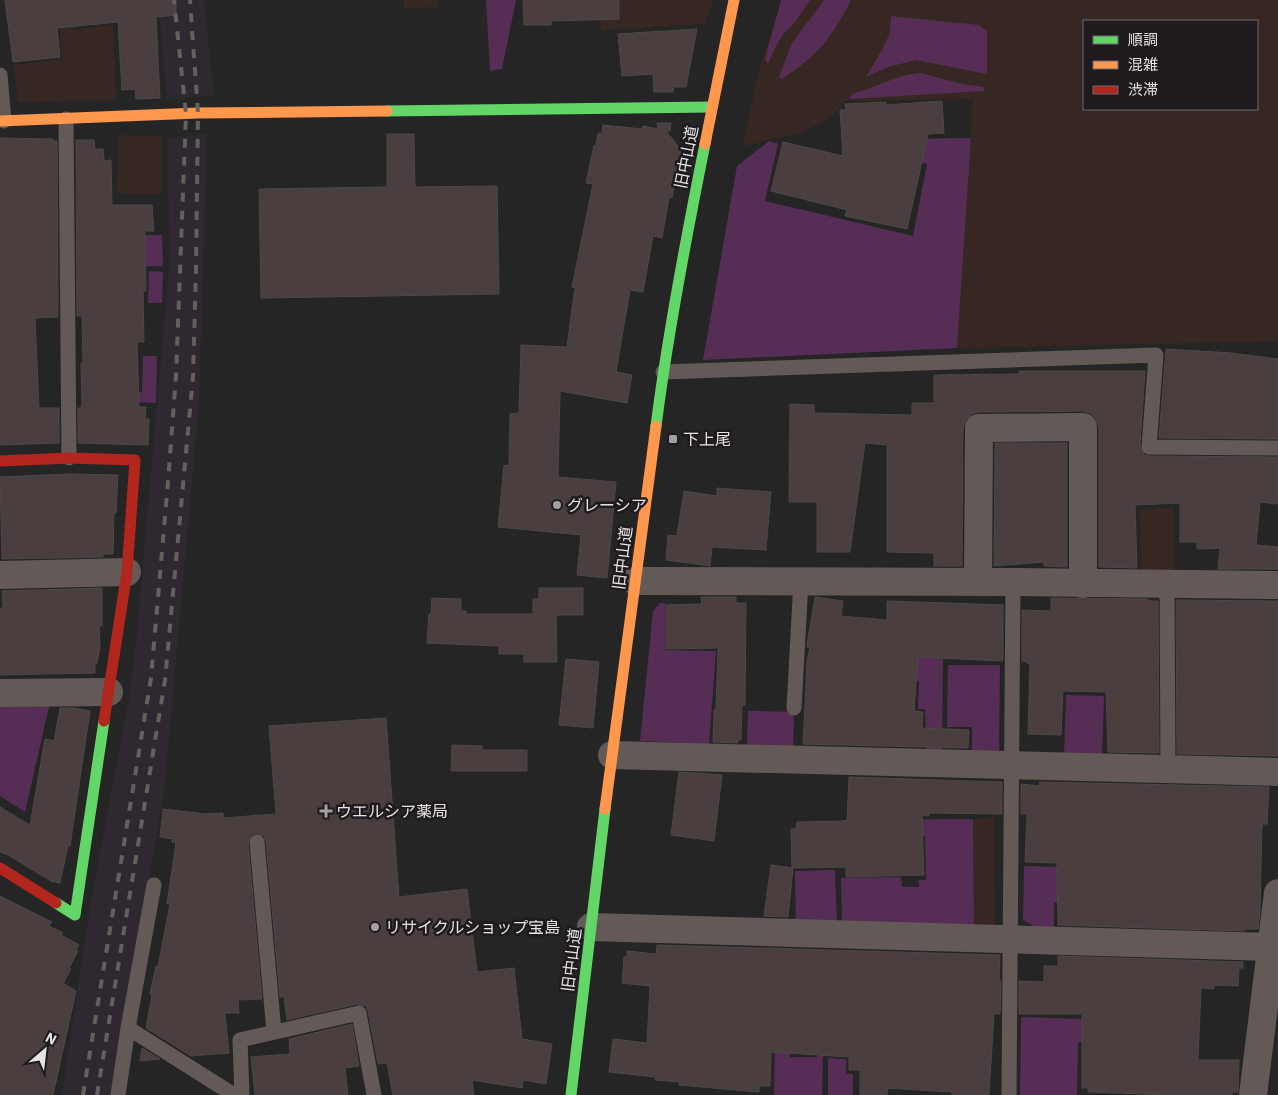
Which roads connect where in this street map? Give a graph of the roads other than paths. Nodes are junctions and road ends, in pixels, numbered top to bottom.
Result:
1 (734, 0) edge
2 (0, 75) edge
3 (712, 107) junction
4 (66, 119) junction
5 (2, 121) edge
6 (663, 372) junction
7 (1278, 448) edge
8 (69, 458) junction
9 (0, 461) edge
10 (128, 572) junction
11 (0, 575) edge
12 (635, 581) junction
13 (802, 581) junction
14 (978, 582) junction
15 (1013, 582) junction
16 (1083, 584) junction
17 (1167, 584) junction
18 (1278, 585) edge
19 (109, 692) junction
20 (0, 693) edge
21 (794, 708) dead end
22 (612, 755) junction
23 (1012, 766) junction
24 (1168, 769) junction
25 (1278, 772) edge
26 (257, 842) dead end
27 (0, 868) edge
28 (154, 886) dead end
29 (1278, 893) edge
30 (591, 927) junction
31 (1010, 940) junction
32 (1271, 947) junction
33 (1270, 1020) edge
34 (128, 1028) junction
35 (274, 1032) junction
36 (118, 1095) edge
37 (234, 1095) edge
38 (242, 1095) edge
39 (374, 1095) edge
40 (571, 1095) edge
41 (1009, 1095) edge
42 (1253, 1095) edge

1 - 3 street, 旧中山道
2 - 5 lane
3 - 4 street
3 - 6 street, 旧中山道
4 - 5 street
4 - 8 lane
6 - 7 lane
6 - 12 street, 旧中山道
8 - 9 street
8 - 10 street
10 - 11 street
10 - 19 street
12 - 13 street
12 - 22 street, 旧中山道
13 - 14 street
13 - 21 lane
14 - 15 street
14 - 16 street
15 - 16 street
15 - 23 lane
16 - 17 street
17 - 18 street
17 - 24 lane
19 - 20 street
19 - 27 street
22 - 23 street
22 - 30 street, 旧中山道
23 - 24 street
23 - 31 lane
24 - 25 street
26 - 35 lane
28 - 34 lane
29 - 32 street
30 - 31 street
30 - 40 street, 旧中山道
31 - 32 street
31 - 41 lane
32 - 33 street
33 - 42 street
34 - 36 lane
34 - 37 lane
35 - 38 lane
35 - 39 lane

